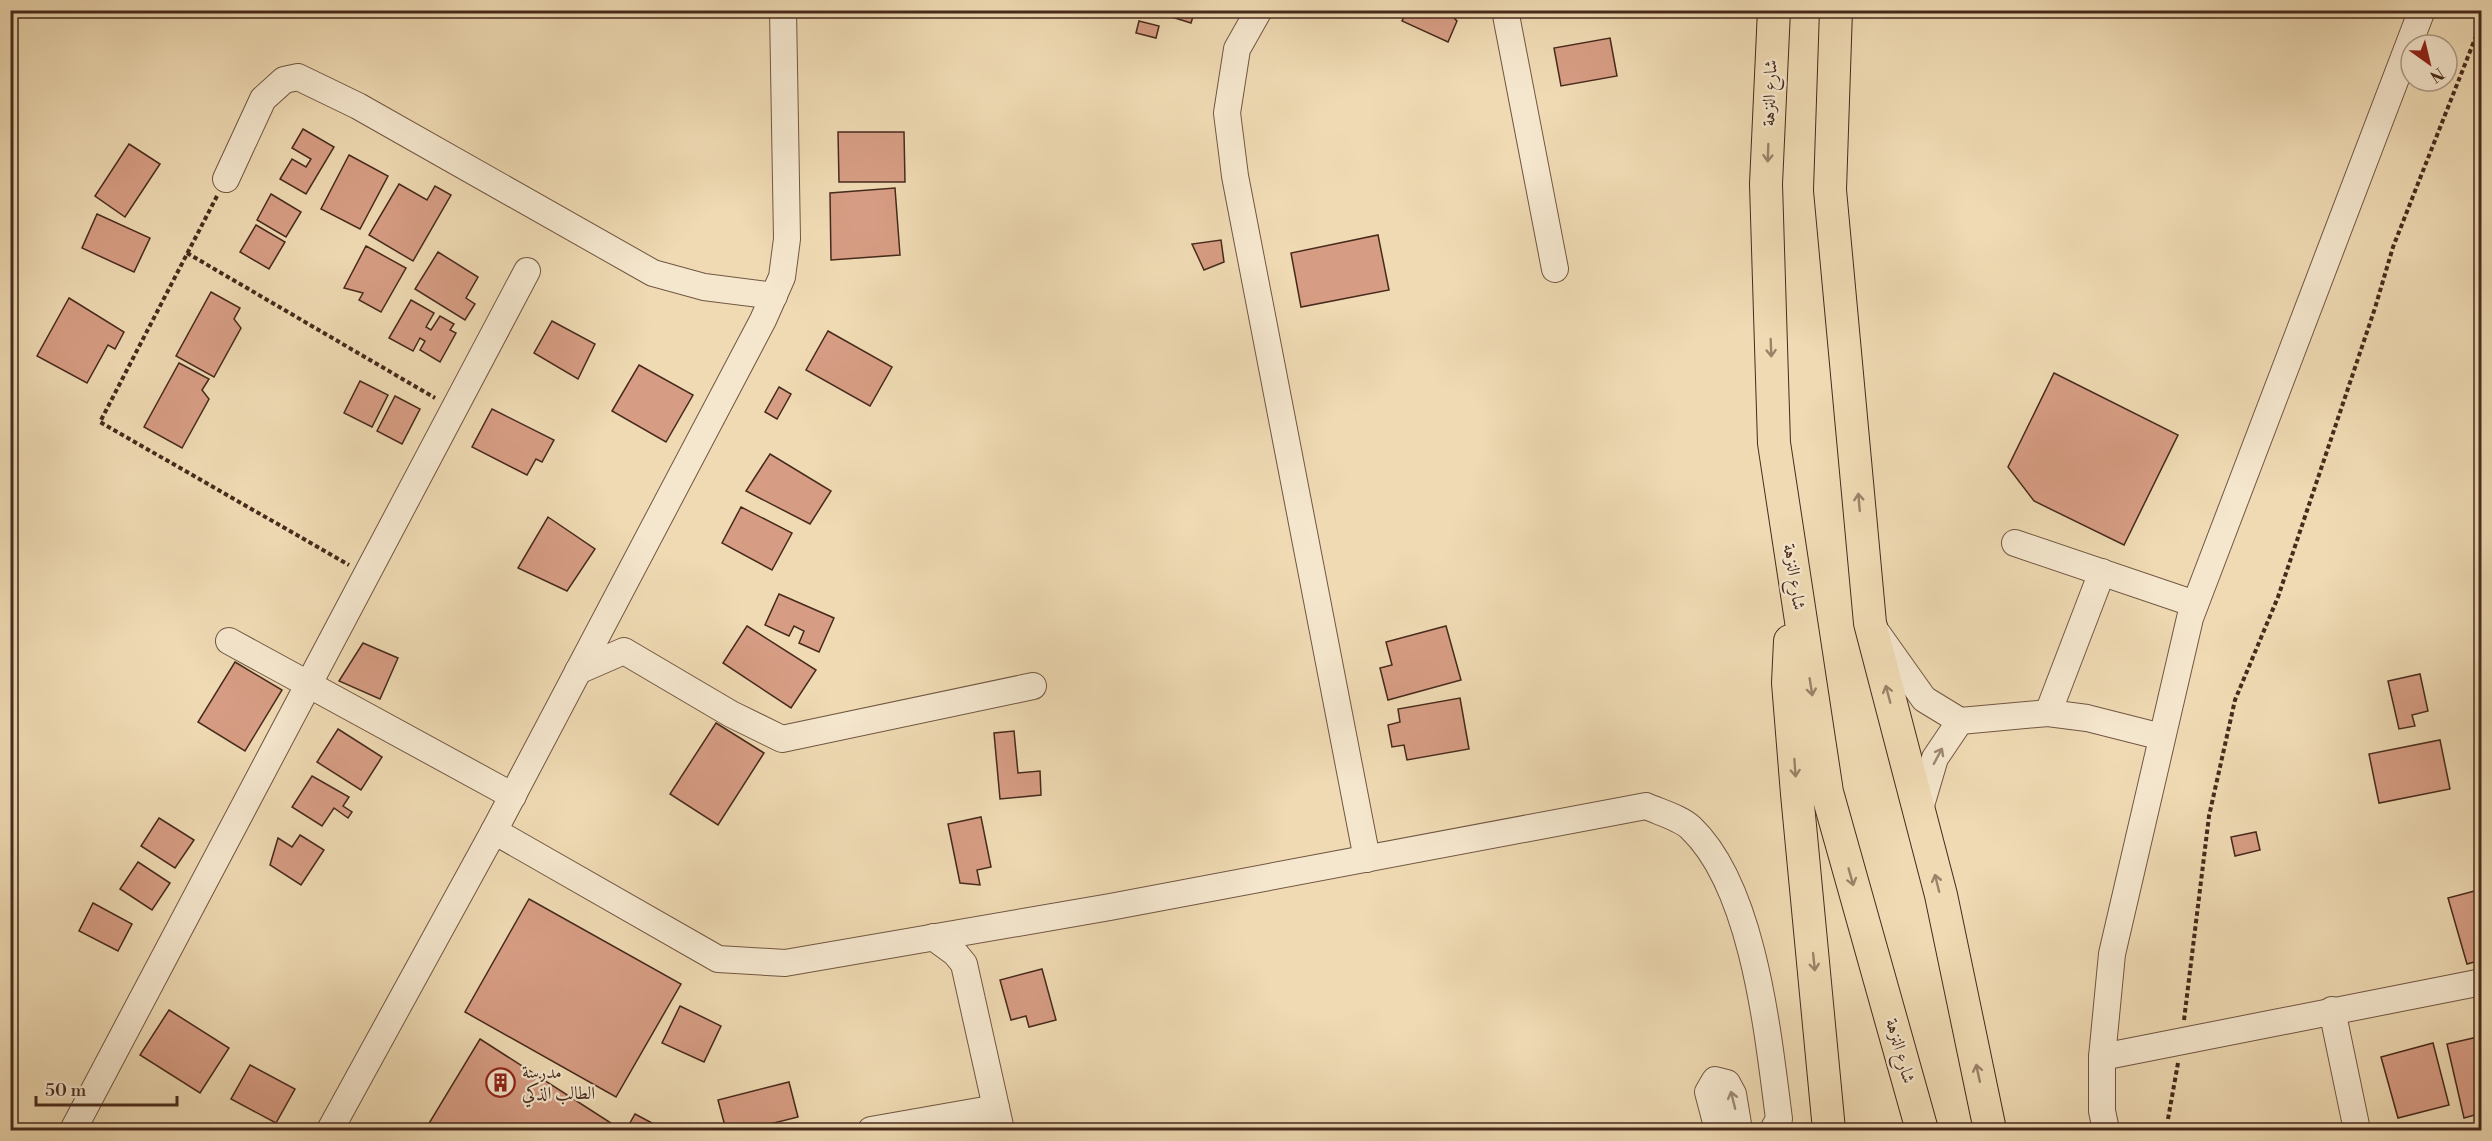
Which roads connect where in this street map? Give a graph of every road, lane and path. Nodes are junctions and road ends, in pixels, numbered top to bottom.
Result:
1 (783, 10) edge
2 (1259, 10) edge
3 (1505, 10) edge
4 (1774, 10) edge
5 (1836, 10) edge
6 (2422, 10) edge
7 (2481, 21) edge
8 (226, 179) joint
9 (187, 254) junction
10 (1555, 269) dead end
11 (526, 271) dead end
12 (774, 296) junction
13 (453, 409) junction
14 (2016, 543) dead end
15 (1792, 562) junction
16 (2102, 572) junction
17 (365, 574) junction
18 (2195, 604) junction
19 (609, 614) junction
20 (1870, 623) junction
21 (229, 641) dead end
22 (624, 651) junction
23 (578, 671) junction
24 (307, 684) junction
25 (1033, 686) dead end
26 (2048, 713) junction
27 (1960, 721) junction
28 (2162, 736) junction
29 (513, 796) junction
30 (1919, 812) junction
31 (494, 831) junction
32 (1367, 859) junction
33 (984, 929) junction
34 (933, 938) junction
35 (964, 964) junction
36 (2481, 982) edge
37 (2332, 1010) junction
38 (2182, 1041) junction
39 (2102, 1057) junction
40 (998, 1119) edge
41 (2168, 1119) dead end
42 (73, 1131) edge
43 (330, 1131) edge
44 (871, 1131) edge
45 (1718, 1131) edge
46 (1740, 1131) edge
47 (1773, 1131) edge
48 (1829, 1131) edge
49 (1922, 1131) edge
50 (1990, 1131) edge
51 (2106, 1131) edge
52 (2357, 1131) edge

1 - 12 street
2 - 32 street
3 - 10 street
4 -> 15 main road, شارع النزهة
20 -> 5 main road
6 - 18 street
7 - 38 path
8 - 9 path
8 - 12 street
9 - 13 path
9 - 17 path
11 - 13 street
12 - 19 street
13 - 17 street
14 - 16 street
15 -> 48 main road
15 -> 49 main road, شارع النزهة
16 - 18 street
16 - 26 street
17 - 24 street
18 - 28 street
19 - 22 street
19 - 23 street
20 - 27 street
30 -> 20 main road
21 - 24 street
22 - 23 street
22 - 25 street
23 - 29 street
24 - 29 street
24 - 42 street
26 - 27 street
26 - 28 street
30 -> 27 street
28 - 39 street
29 - 31 street
50 -> 30 main road
31 - 34 street
31 - 43 street
32 - 33 street
32 - 47 street
33 - 34 street
33 - 35 street
34 - 35 street
35 - 40 street
36 - 37 street
37 - 38 street
37 - 52 street
38 - 39 street
38 - 41 path
39 - 51 street
40 - 44 street
46 -> 45 street

